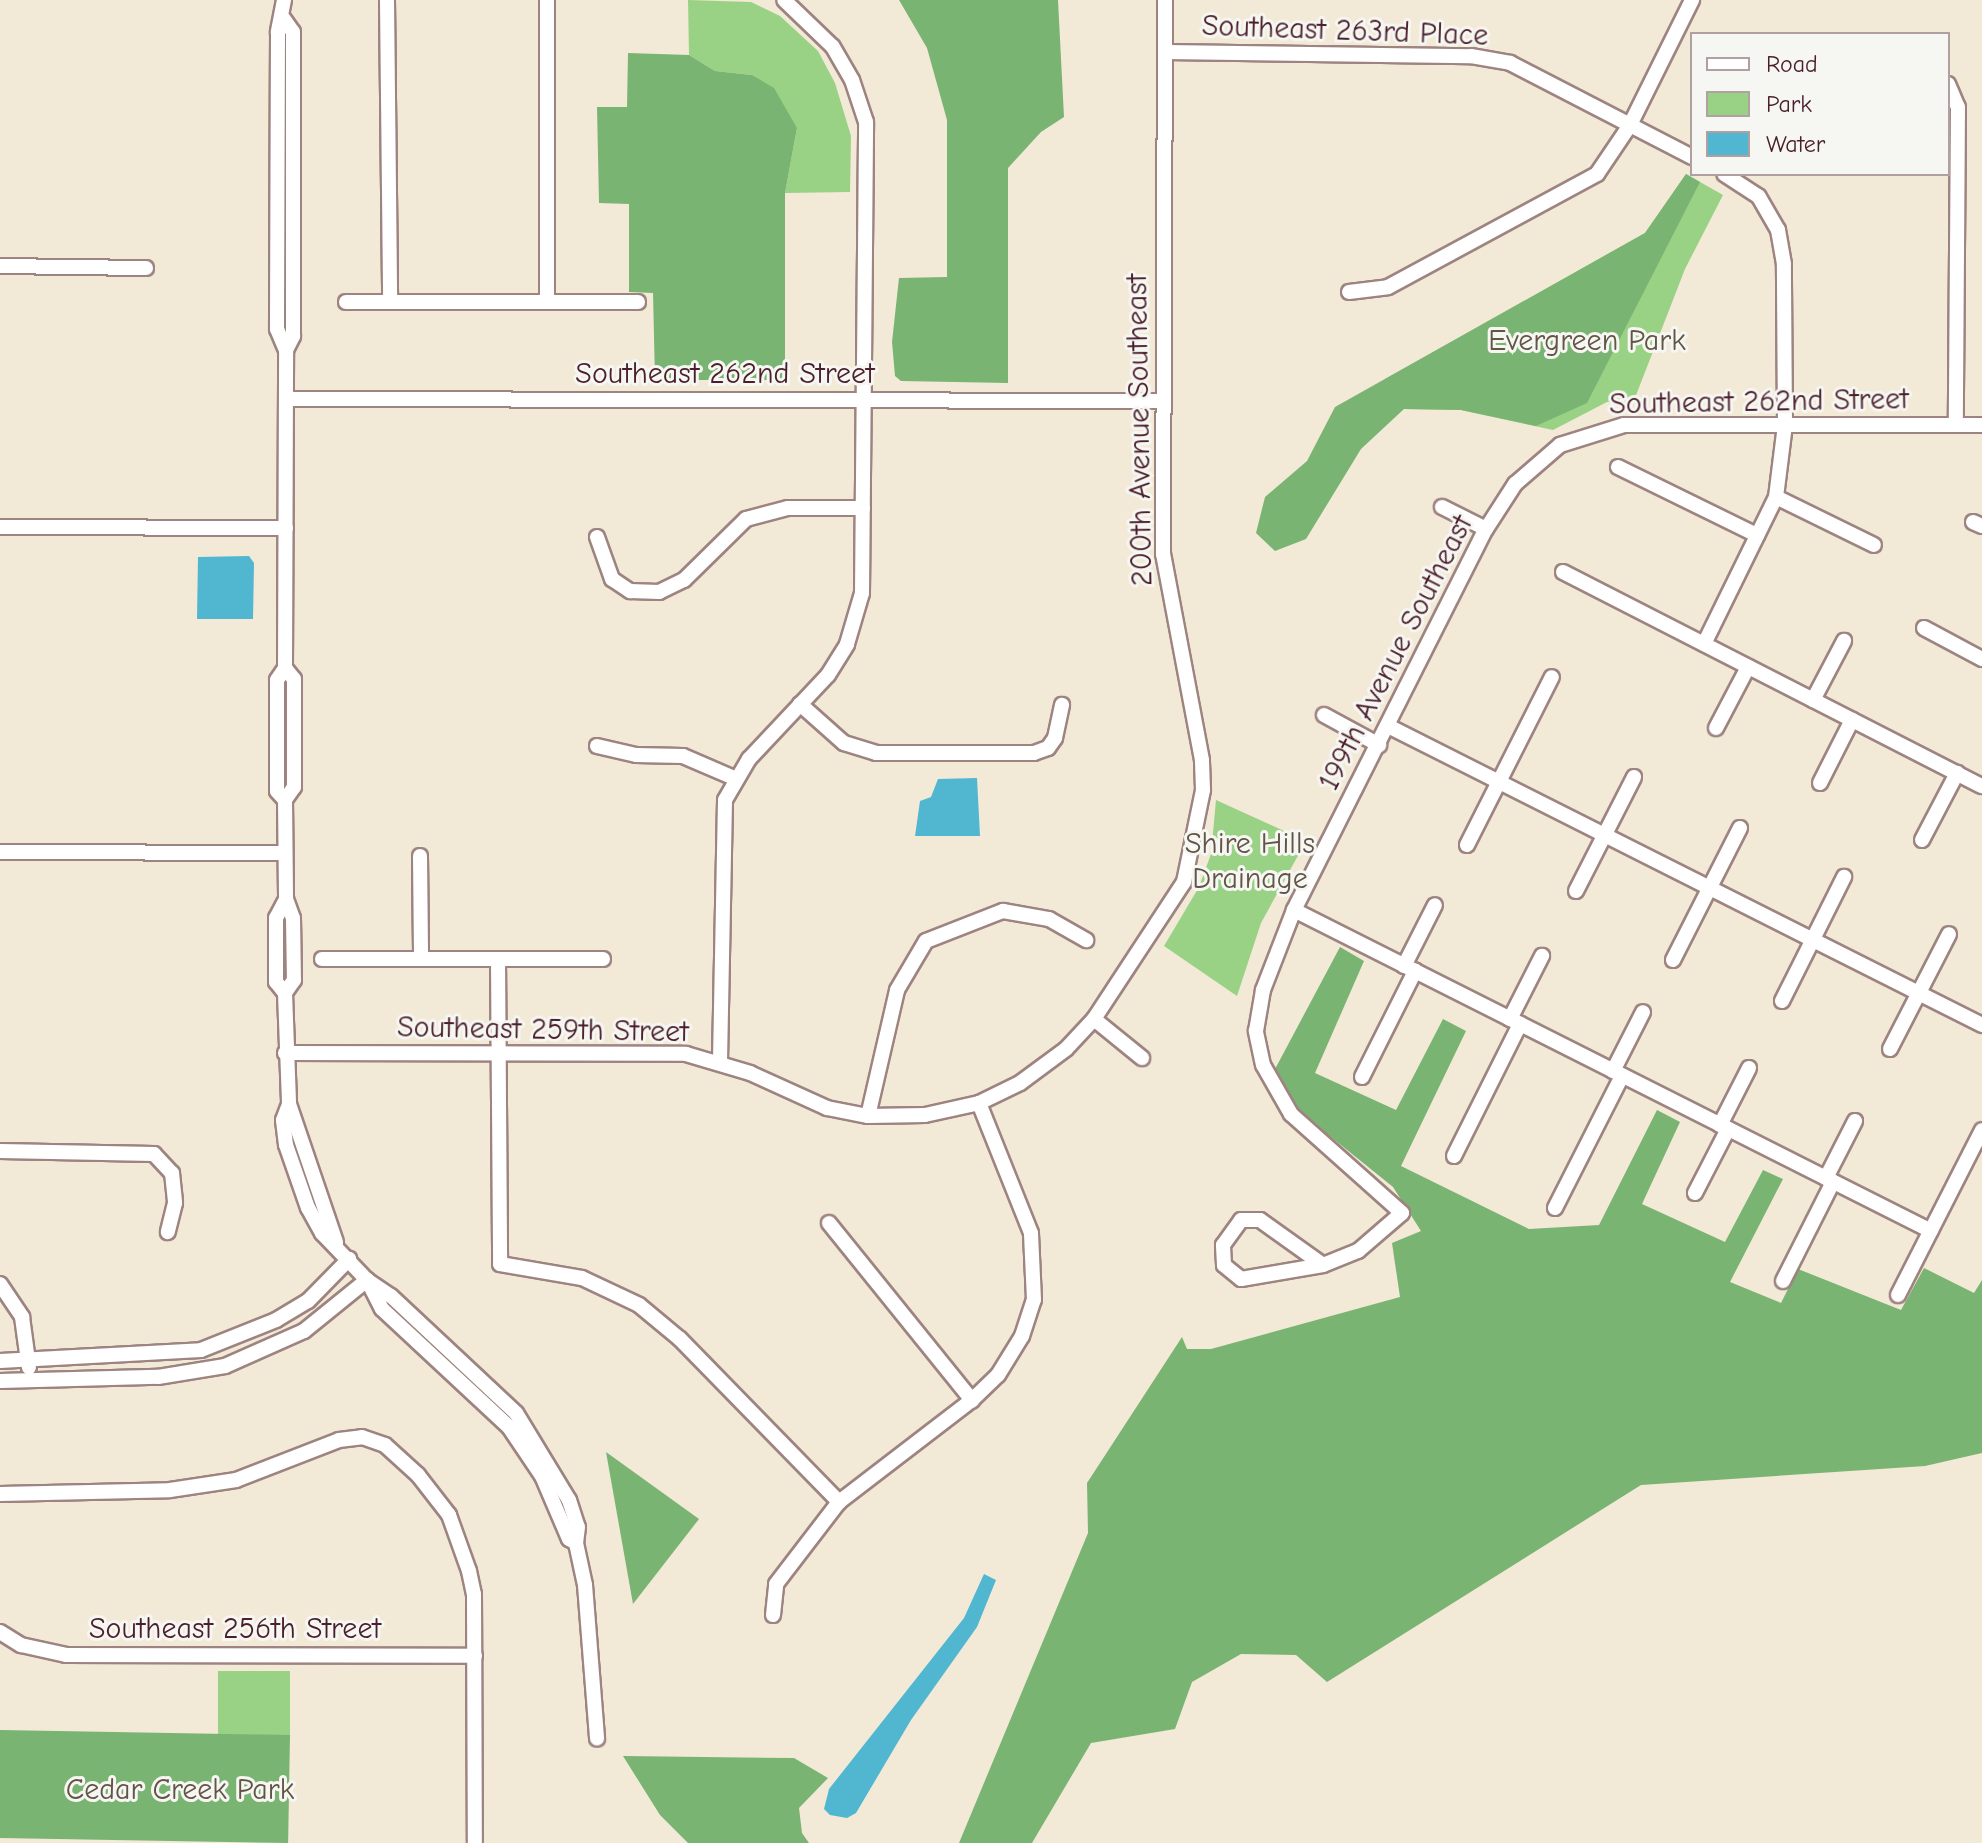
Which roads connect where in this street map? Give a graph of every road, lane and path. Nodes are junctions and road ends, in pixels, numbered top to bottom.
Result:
1 (284, 0) edge
2 (387, 0) edge
3 (547, 0) edge
4 (784, 0) edge
5 (1165, 0) edge
6 (1692, 0) edge
7 (1166, 52) junction
8 (1950, 89) edge
9 (1630, 125) junction
10 (1690, 156) edge
11 (1727, 176) edge
12 (0, 266) edge
13 (146, 268) dead end
14 (1349, 292) dead end
15 (346, 302) dead end
16 (390, 302) junction
17 (547, 302) junction
18 (638, 302) dead end
19 (286, 399) junction
20 (864, 400) junction
21 (1163, 401) junction
22 (1785, 425) junction
23 (1956, 425) junction
24 (1982, 425) edge
25 (1543, 455) joint
26 (1618, 467) dead end
27 (1776, 497) junction
28 (1442, 507) dead end
29 (863, 508) junction
30 (0, 527) edge
31 (286, 528) junction
32 (1486, 529) junction
33 (1757, 535) junction
34 (597, 537) dead end
35 (1874, 545) dead end
36 (1563, 572) dead end
37 (1924, 628) dead end
38 (1844, 641) dead end
39 (1704, 644) junction
40 (1982, 659) edge
41 (1748, 667) junction
42 (1552, 677) dead end
43 (1813, 700) junction
44 (800, 704) junction
45 (1062, 705) dead end
46 (1324, 715) dead end
47 (1852, 720) junction
48 (1390, 727) junction
49 (1716, 728) dead end
50 (1379, 745) junction
51 (597, 746) dead end
52 (1957, 773) junction
53 (1634, 777) dead end
54 (734, 778) junction
55 (1499, 782) junction
56 (1820, 783) dead end
57 (1982, 786) edge
58 (1740, 828) dead end
59 (1605, 835) junction
60 (1922, 840) dead end
61 (1467, 845) dead end
62 (0, 852) edge
63 (285, 853) junction
64 (420, 856) dead end
65 (1844, 877) dead end
66 (1709, 888) junction
67 (1576, 891) dead end
68 (1435, 905) dead end
69 (1294, 910) junction
70 (1949, 934) dead end
71 (1086, 940) dead end
72 (1813, 940) junction
73 (1542, 956) dead end
74 (322, 959) dead end
75 (421, 959) junction
76 (498, 959) junction
77 (603, 959) dead end
78 (1673, 960) dead end
79 (1410, 968) junction
80 (1919, 993) junction
81 (1782, 1001) dead end
82 (1643, 1012) dead end
83 (1094, 1019) junction
84 (1515, 1022) junction
85 (1982, 1025) edge
86 (1890, 1049) dead end
87 (285, 1053) junction
88 (497, 1055) junction
89 (1142, 1058) dead end
90 (720, 1061) junction
91 (1749, 1068) dead end
92 (1618, 1073) junction
93 (1362, 1077) dead end
94 (979, 1103) junction
95 (868, 1116) junction
96 (1855, 1121) dead end
97 (1724, 1127) junction
98 (1982, 1130) edge
99 (0, 1151) edge
100 (1454, 1156) dead end
101 (1830, 1180) junction
102 (1695, 1193) dead end
103 (1555, 1208) dead end
104 (829, 1223) dead end
105 (1931, 1231) junction
106 (168, 1232) dead end
107 (349, 1259) junction
108 (1323, 1265) junction
109 (367, 1280) junction
110 (1783, 1281) dead end
111 (0, 1284) edge
112 (1898, 1295) dead end
113 (29, 1360) junction
114 (0, 1361) edge
115 (28, 1379) junction
116 (0, 1381) edge
117 (972, 1400) junction
118 (0, 1494) edge
119 (839, 1502) junction
120 (773, 1615) dead end
121 (0, 1632) edge
122 (475, 1656) junction
123 (597, 1739) dead end
124 (475, 1843) edge

1 - 19 street
2 - 16 street
3 - 17 street
4 - 20 street
5 - 7 street, 200th Avenue Southeast
6 - 9 street
7 - 9 street, Southeast 263rd Place
7 - 21 street, 200th Avenue Southeast
8 - 23 street
9 - 10 street, Southeast 263rd Place
9 - 14 street
11 - 22 street
12 - 13 street
15 - 16 street
16 - 17 street
17 - 18 street
19 - 20 street, Southeast 262nd Street
19 - 31 street
20 - 21 street, Southeast 262nd Street
20 - 29 street
21 - 83 street, 200th Avenue Southeast
22 - 23 street, Southeast 262nd Street
22 - 25 street, Southeast 262nd Street
22 - 27 street
23 - 24 street, Southeast 262nd Street
25 - 32 street, 199th Avenue Southeast
26 - 33 street
27 - 33 street
27 - 35 street
28 - 32 street
29 - 34 street
29 - 44 street
30 - 31 street
31 - 63 street
32 - 48 street, 199th Avenue Southeast
33 - 39 street
36 - 39 street
37 - 40 street
38 - 43 street
39 - 41 street
41 - 43 street
41 - 49 street
42 - 55 street
43 - 47 street
44 - 45 street
44 - 54 street
46 - 50 street
47 - 52 street
47 - 56 street
48 - 50 street, 199th Avenue Southeast
48 - 55 street
50 - 69 street, 199th Avenue Southeast
51 - 54 street
52 - 57 street
52 - 60 street
53 - 59 street
54 - 90 street
55 - 59 street
55 - 61 street
58 - 66 street
59 - 66 street
59 - 67 street
62 - 63 street
63 - 87 street
64 - 75 street
65 - 72 street
66 - 72 street
66 - 78 street
68 - 79 street
69 - 79 street
69 - 108 street, 199th Avenue Southeast
70 - 80 street
71 - 95 street
72 - 80 street
72 - 81 street
73 - 84 street
74 - 75 street
75 - 76 street
76 - 77 street
76 - 88 street
79 - 84 street
79 - 93 street
80 - 85 street
80 - 86 street
82 - 92 street
83 - 89 street
83 - 94 street, 200th Avenue Southeast
84 - 92 street
84 - 100 street
87 - 88 street, Southeast 259th Street
87 - 107 street
88 - 90 street, Southeast 259th Street
88 - 119 street
90 - 95 street, Southeast 259th Street
91 - 97 street
92 - 97 street
92 - 103 street
94 - 95 street, Southeast 259th Street
94 - 117 street
96 - 101 street
97 - 101 street
97 - 102 street
98 - 105 street
99 - 106 street
101 - 105 street
101 - 110 street
104 - 117 street
105 - 112 street
107 - 109 street
107 - 113 street
108 - 108 street
109 - 115 street
109 - 123 street
111 - 113 street
113 - 114 street
113 - 115 street
115 - 116 street
117 - 119 street
118 - 122 street
119 - 120 street
121 - 122 street, Southeast 256th Street
122 - 124 street

